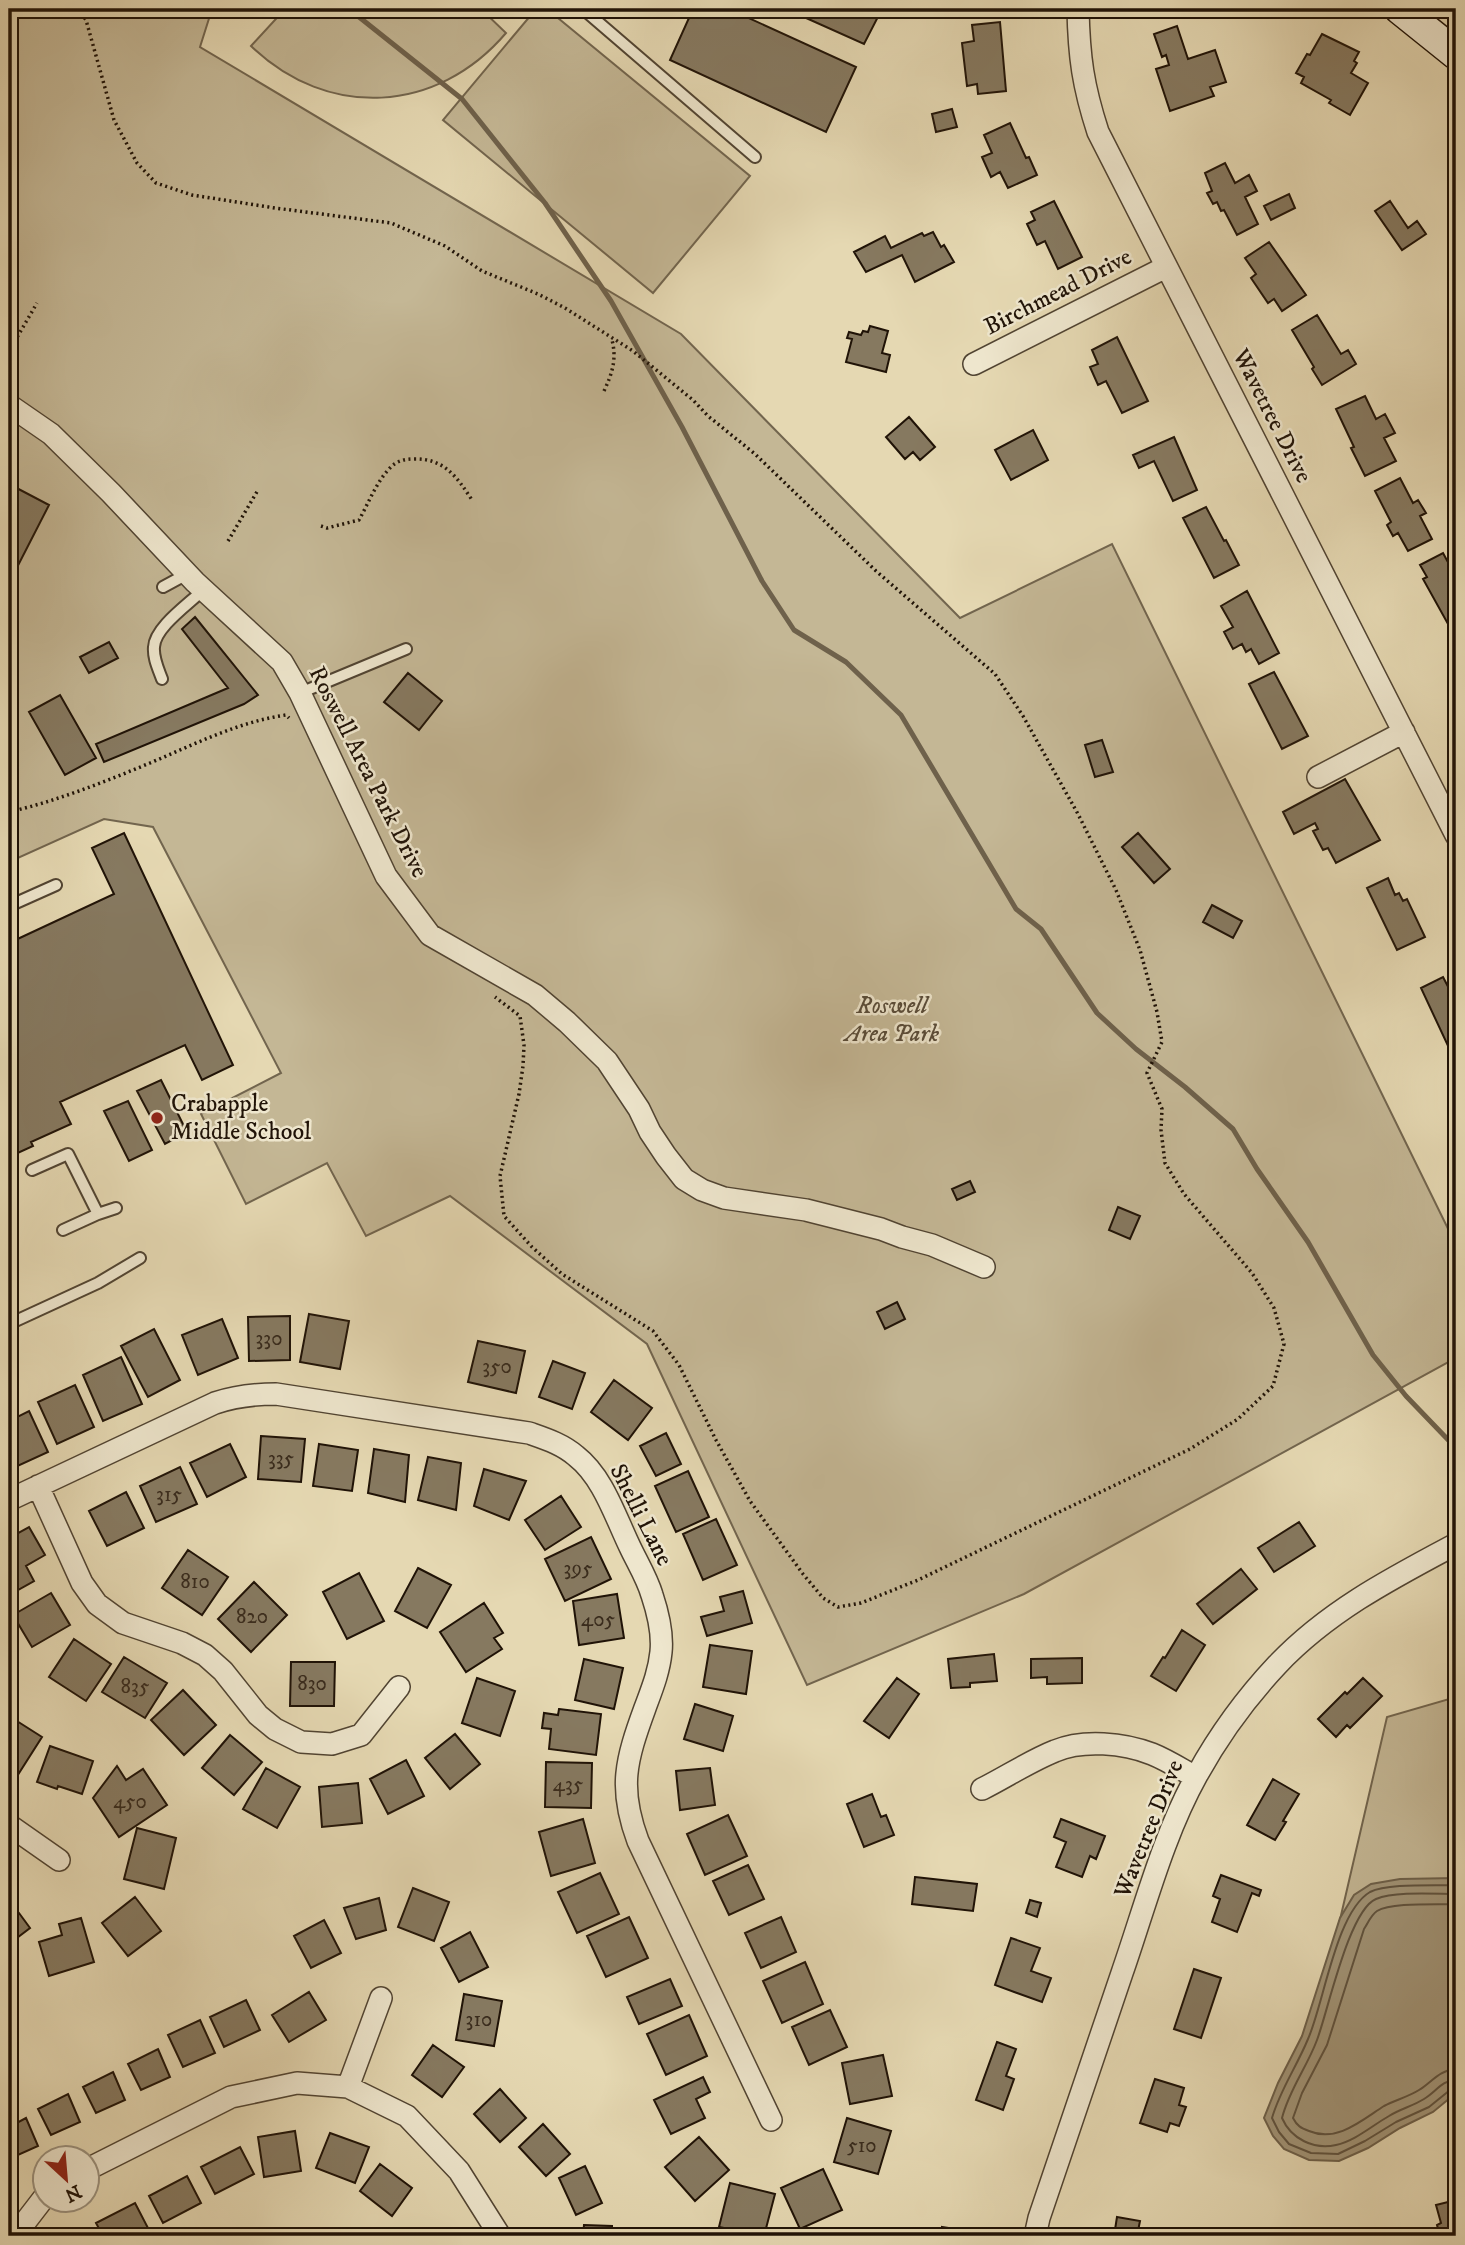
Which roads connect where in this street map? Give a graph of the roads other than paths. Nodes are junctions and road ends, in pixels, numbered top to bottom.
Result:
1 (583, 9) edge
2 (1078, 9) edge
3 (1413, 12) edge
4 (1456, 54) edge
5 (755, 157) dead end
6 (1166, 267) junction
7 (974, 364) dead end
8 (9, 405) edge
9 (187, 574) junction
10 (163, 587) dead end
11 (204, 590) junction
12 (406, 649) dead end
13 (162, 679) dead end
14 (300, 693) junction
15 (1404, 732) junction
16 (1318, 777) dead end
17 (1456, 835) edge
18 (56, 885) dead end
19 (9, 906) edge
20 (32, 1171) dead end
21 (116, 1208) dead end
22 (97, 1213) junction
23 (63, 1230) dead end
24 (139, 1258) dead end
25 (984, 1267) dead end
26 (9, 1324) edge
27 (38, 1486) junction
28 (9, 1500) edge
29 (1456, 1545) edge
30 (399, 1687) dead end
31 (1195, 1777) junction
32 (982, 1789) dead end
33 (9, 1825) edge
34 (59, 1860) dead end
35 (381, 1998) dead end
36 (348, 2087) junction
37 (771, 2120) dead end
38 (102, 2162) edge
39 (32, 2213) edge
40 (20, 2236) edge
41 (500, 2236) edge
42 (1035, 2236) edge

1 - 5 lane
2 - 6 street, Wavetree Drive
3 - 4 street
6 - 7 street, Birchmead Drive
6 - 15 street, Wavetree Drive
8 - 9 street, Roswell Area Park Drive
9 - 10 lane
9 - 11 street, Roswell Area Park Drive
11 - 13 lane
11 - 14 street, Roswell Area Park Drive
12 - 14 lane
14 - 25 street, Roswell Area Park Drive
15 - 16 street
15 - 17 street, Wavetree Drive
18 - 19 lane
20 - 22 lane
21 - 22 lane
22 - 23 lane
24 - 26 lane
27 - 28 street, Shelli Lane
27 - 30 street
27 - 37 street, Shelli Lane
29 - 31 street, Wavetree Drive
31 - 32 street
31 - 42 street, Wavetree Drive
33 - 34 street
35 - 36 street
36 - 38 street
36 - 41 street
39 - 40 street

